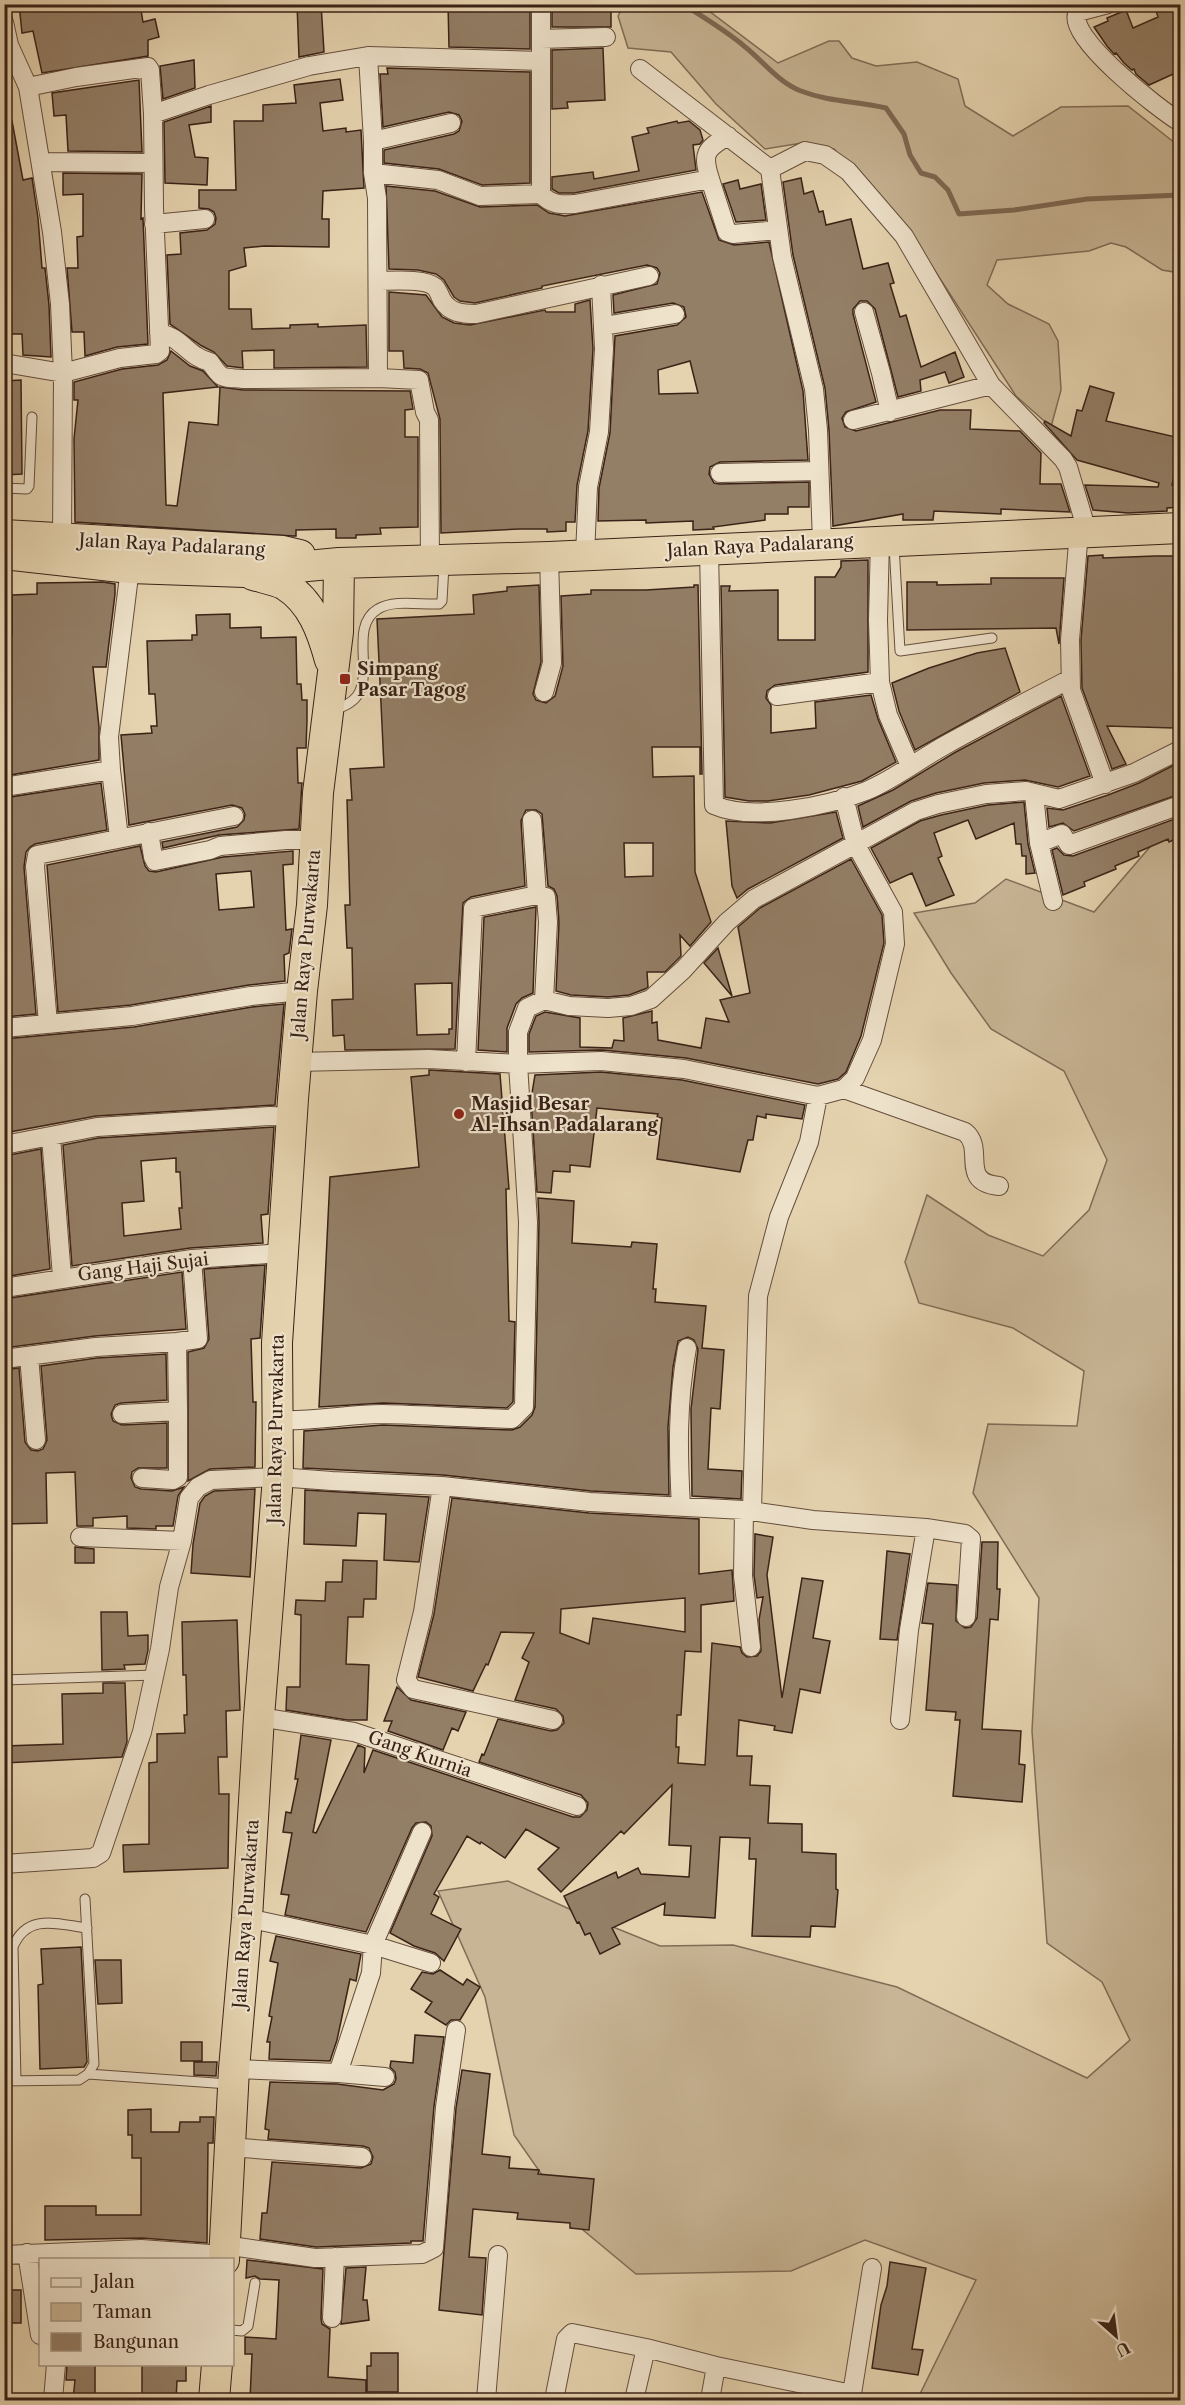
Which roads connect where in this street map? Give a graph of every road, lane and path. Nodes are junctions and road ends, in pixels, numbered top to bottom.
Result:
1 (541, 4) edge
2 (1108, 4) edge
3 (4, 22) edge
4 (606, 37) dead end
5 (541, 39) junction
6 (368, 56) junction
7 (541, 61) junction
8 (640, 69) dead end
9 (28, 87) junction
10 (153, 114) junction
11 (1180, 122) edge
12 (451, 123) dead end
13 (728, 136) junction
14 (373, 141) junction
15 (42, 162) junction
16 (153, 163) junction
17 (770, 169) junction
18 (373, 173) junction
19 (710, 179) junction
20 (541, 194) junction
21 (205, 219) dead end
22 (154, 224) junction
23 (778, 230) junction
24 (649, 276) dead end
25 (378, 281) junction
26 (602, 285) junction
27 (864, 312) dead end
28 (675, 314) dead end
29 (604, 326) junction
30 (159, 333) junction
31 (4, 363) edge
32 (63, 373) junction
33 (378, 378) junction
34 (991, 385) junction
35 (890, 412) junction
36 (32, 417) dead end
37 (853, 420) dead end
38 (819, 471) junction
39 (720, 473) dead end
40 (4, 488) edge
41 (1180, 528) edge
42 (1083, 531) junction
43 (4, 535) edge
44 (62, 539) junction
45 (887, 540) junction
46 (822, 543) junction
47 (709, 549) junction
48 (4, 554) edge
49 (585, 555) junction
50 (549, 557) junction
51 (437, 561) junction
52 (339, 563) junction
53 (130, 568) junction
54 (245, 572) junction
55 (992, 638) dead end
56 (334, 671) junction
57 (1070, 679) junction
58 (880, 682) junction
59 (544, 692) dead end
60 (777, 696) dead end
61 (328, 712) junction
62 (1180, 750) edge
63 (910, 766) junction
64 (111, 770) junction
65 (1105, 784) junction
66 (4, 787) edge
67 (1034, 794) junction
68 (844, 797) junction
69 (1180, 805) edge
70 (234, 816) dead end
71 (532, 820) dead end
72 (148, 832) junction
73 (119, 838) junction
74 (316, 840) junction
75 (1039, 843) junction
76 (856, 846) junction
77 (537, 895) junction
78 (1053, 901) dead end
79 (302, 991) junction
80 (544, 1000) junction
81 (48, 1024) junction
82 (4, 1028) edge
83 (296, 1062) junction
84 (466, 1062) junction
85 (518, 1064) junction
86 (844, 1089) junction
87 (818, 1096) junction
88 (292, 1117) junction
89 (51, 1137) junction
90 (4, 1145) edge
91 (999, 1186) dead end
92 (283, 1253) junction
93 (192, 1259) junction
94 (62, 1277) junction
95 (4, 1288) edge
96 (177, 1342) junction
97 (687, 1348) dead end
98 (29, 1356) junction
99 (4, 1359) edge
100 (178, 1411) junction
101 (122, 1414) dead end
102 (277, 1420) junction
103 (36, 1440) dead end
104 (278, 1476) junction
105 (142, 1478) dead end
106 (442, 1486) junction
107 (681, 1507) junction
108 (748, 1511) junction
109 (926, 1528) junction
110 (80, 1537) dead end
111 (182, 1541) junction
112 (966, 1617) dead end
113 (751, 1647) dead end
114 (155, 1675) junction
115 (4, 1680) edge
116 (259, 1717) junction
117 (553, 1720) dead end
118 (900, 1720) dead end
119 (577, 1806) dead end
120 (422, 1832) dead end
121 (4, 1864) edge
122 (85, 1899) dead end
123 (247, 1918) junction
124 (87, 1928) junction
125 (373, 1945) junction
126 (431, 1963) dead end
127 (456, 2030) dead end
128 (338, 2073) junction
129 (88, 2074) junction
130 (233, 2077) junction
131 (385, 2077) dead end
132 (4, 2081) edge
133 (16, 2081) junction
134 (228, 2147) junction
135 (362, 2157) dead end
136 (27, 2253) junction
137 (224, 2253) edge
138 (4, 2255) edge
139 (498, 2255) dead end
140 (335, 2257) junction
141 (872, 2268) dead end
142 (255, 2283) dead end
143 (332, 2318) dead end
144 (39, 2329) edge
145 (234, 2330) edge
146 (646, 2348) junction
147 (56, 2366) edge
148 (217, 2366) edge
149 (716, 2366) junction
150 (851, 2397) edge
151 (53, 2400) edge
152 (214, 2400) edge
153 (486, 2400) edge
154 (554, 2400) edge
155 (634, 2400) edge
156 (710, 2400) edge

1 - 5 street
2 - 11 street
3 - 9 street
4 - 5 street
5 - 7 street
6 - 7 street
6 - 10 street
6 - 14 street
7 - 20 street
8 - 13 street
9 - 10 street
9 - 15 street
10 - 16 street
12 - 14 street
13 - 17 street
13 - 19 street
14 - 18 street
15 - 16 street
15 - 32 street
16 - 22 street
17 - 23 street
17 - 34 street
18 - 20 street
18 - 25 street
19 - 20 street
19 - 23 street
21 - 22 street
22 - 30 street
23 - 38 street
24 - 26 street
25 - 26 street
25 - 33 street
26 - 29 street
27 - 35 street
28 - 29 street
29 - 49 street
30 - 32 street
30 - 33 street
31 - 32 street
32 - 44 street
33 - 51 street
34 - 35 street
34 - 42 street
35 - 37 street
36 - 40 lane
38 - 39 street
38 - 46 street
41 - 42 highway, Jalan Raya Padalarang
42 - 45 highway, Jalan Raya Padalarang
42 - 57 street
43 - 44 highway, Jalan Raya Padalarang
44 - 52 highway, Jalan Raya Padalarang
45 - 46 highway, Jalan Raya Padalarang
45 - 55 lane
45 - 58 street
46 - 47 highway, Jalan Raya Padalarang
47 - 49 highway, Jalan Raya Padalarang
47 - 68 street
48 - 53 highway, Jalan Raya Padalarang
49 - 50 highway, Jalan Raya Padalarang
50 - 51 highway, Jalan Raya Padalarang
50 - 59 street
51 - 52 highway, Jalan Raya Padalarang
51 - 61 lane
52 - 54 highway, Jalan Raya Padalarang
52 - 56 highway, Jalan Raya Purwakarta
53 - 54 highway, Jalan Raya Padalarang
53 - 64 street
54 - 56 highway, Jalan Raya Purwakarta
56 - 61 highway, Jalan Raya Purwakarta
57 - 63 street
57 - 65 street
58 - 60 street
58 - 63 street
61 - 74 highway, Jalan Raya Purwakarta
62 - 65 street
63 - 68 street
64 - 66 street
64 - 73 street
65 - 67 street
67 - 75 street
67 - 76 street
68 - 76 street
69 - 75 street
70 - 72 street
71 - 77 street
72 - 73 street
72 - 74 street
73 - 81 street
74 - 79 highway, Jalan Raya Purwakarta
75 - 78 street
76 - 80 street
76 - 86 street
77 - 80 street
77 - 84 street
79 - 81 street
79 - 83 highway, Jalan Raya Purwakarta
80 - 85 street
81 - 82 street
83 - 84 street
83 - 88 highway, Jalan Raya Purwakarta
84 - 85 street
85 - 87 street
85 - 102 street
86 - 87 street
86 - 91 street
87 - 108 street
88 - 89 street
88 - 92 highway, Jalan Raya Purwakarta
89 - 90 street
89 - 94 street
92 - 93 street, Gang Haji Sujai
92 - 102 highway, Jalan Raya Purwakarta
93 - 94 street, Gang Haji Sujai
93 - 96 street
94 - 95 street, Gang Haji Sujai
96 - 98 street
96 - 100 street
97 - 107 street
98 - 99 street
98 - 103 street
100 - 101 street
100 - 105 street
102 - 104 highway, Jalan Raya Purwakarta
104 - 106 street
104 - 111 street
104 - 116 highway, Jalan Raya Purwakarta
106 - 107 street
106 - 117 street
107 - 108 street
108 - 109 street
108 - 113 street
109 - 112 street
109 - 118 street
110 - 111 street
111 - 114 street
114 - 115 lane
114 - 121 street
116 - 119 street, Gang Kurnia
116 - 123 highway, Jalan Raya Purwakarta
120 - 125 street
122 - 124 lane
123 - 125 street
123 - 130 highway, Jalan Raya Purwakarta
124 - 129 lane
124 - 133 lane
125 - 126 street
125 - 128 street
127 - 140 street
128 - 130 street
128 - 131 street
129 - 130 lane
129 - 133 lane
130 - 134 highway, Jalan Raya Purwakarta
132 - 133 lane
134 - 135 street
134 - 137 highway, Jalan Raya Purwakarta
136 - 137 street
136 - 138 street
136 - 144 street
137 - 140 street
139 - 153 street
140 - 143 street
141 - 150 street
142 - 145 lane
146 - 149 street
146 - 154 street
146 - 155 street
147 - 151 street
148 - 152 highway
149 - 150 street
149 - 156 street

